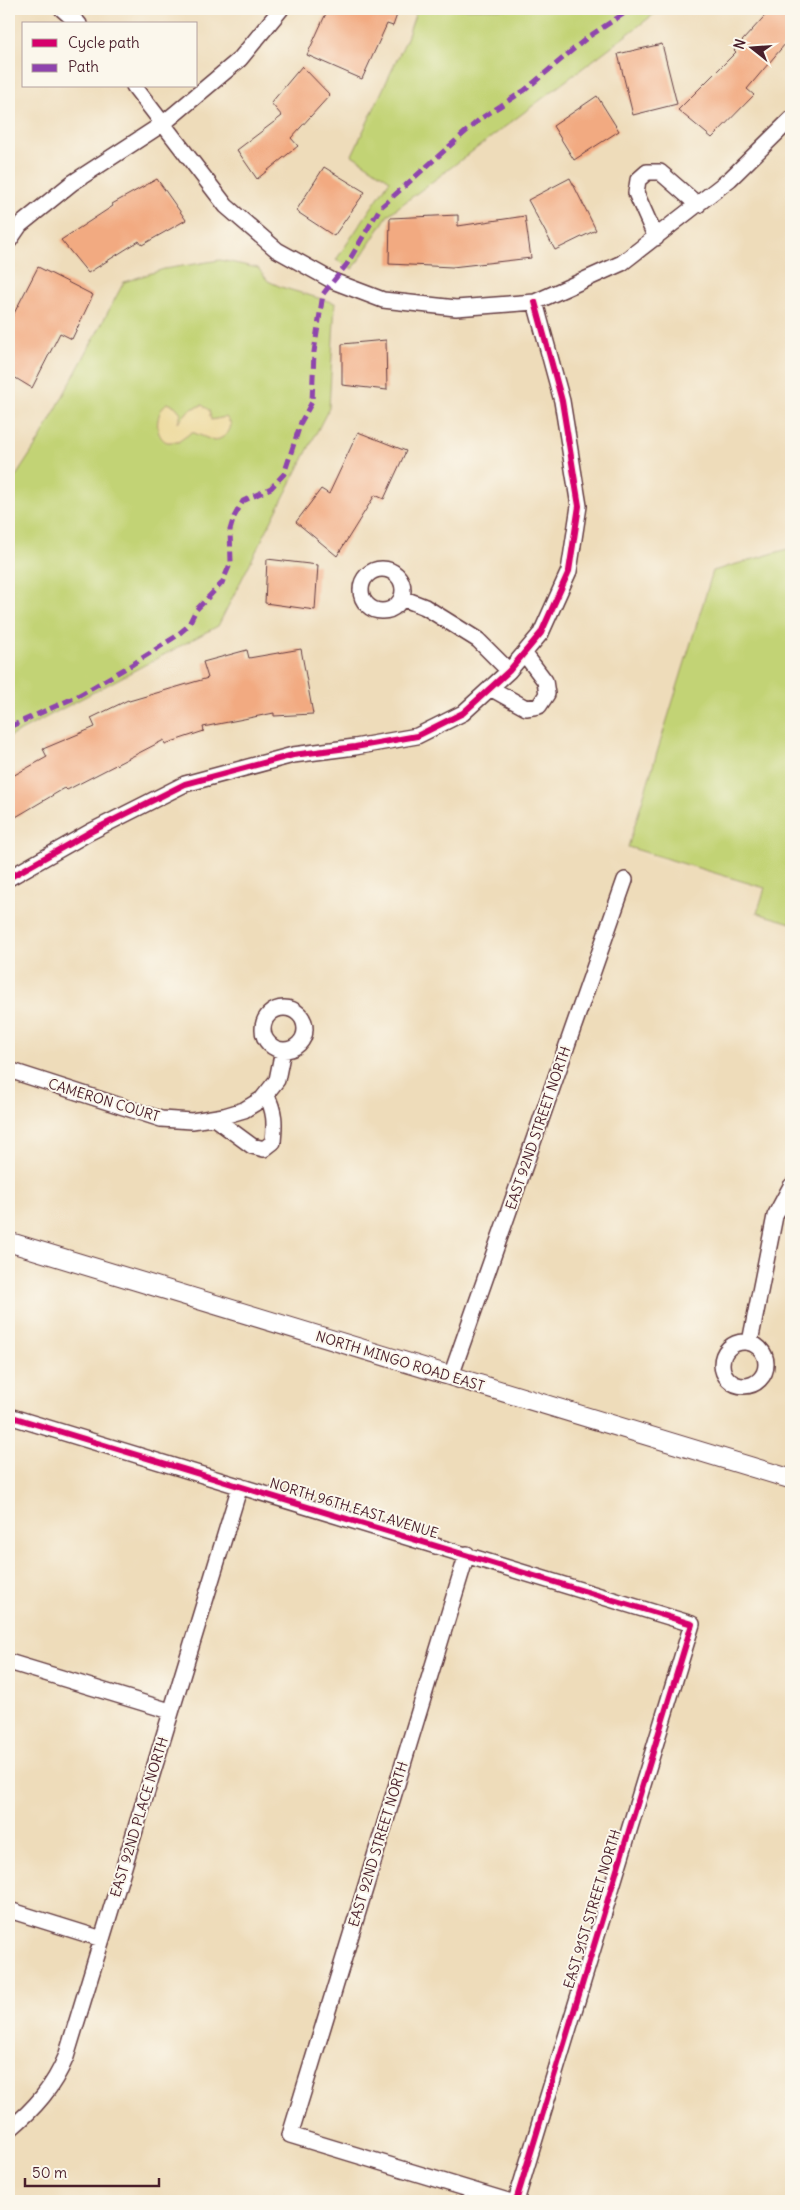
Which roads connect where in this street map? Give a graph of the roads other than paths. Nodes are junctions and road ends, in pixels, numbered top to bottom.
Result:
1 (62, 9) edge
2 (281, 9) edge
3 (77, 22) edge
4 (136, 88) edge
5 (791, 119) edge
6 (164, 123) junction
7 (698, 204) junction
8 (656, 238) junction
9 (9, 240) edge
10 (535, 302) junction
11 (402, 598) dead end
12 (524, 653) junction
13 (508, 671) junction
14 (490, 688) junction
15 (9, 878) edge
16 (624, 880) dead end
17 (283, 1050) dead end
18 (9, 1070) edge
19 (266, 1094) junction
20 (214, 1118) junction
21 (791, 1186) edge
22 (9, 1242) edge
23 (750, 1342) dead end
24 (452, 1376) junction
25 (9, 1416) edge
26 (791, 1479) edge
27 (240, 1486) junction
28 (467, 1554) junction
29 (692, 1624) joint
30 (9, 1662) edge
31 (170, 1711) junction
32 (9, 1910) edge
33 (102, 1939) junction
34 (9, 2130) edge
35 (508, 2201) edge
36 (516, 2201) edge

1 - 3 street
2 - 6 street
4 - 6 street
5 - 7 street
6 - 9 street
6 - 10 street
7 - 8 street
7 - 8 street
8 - 10 street
10 - 12 street
11 - 13 street
12 - 13 street
12 - 14 street
13 - 14 street
14 - 15 street
16 - 24 street, EAST 92ND STREET NORTH
17 - 19 street, CAMERON COURT
18 - 20 street, CAMERON COURT
19 - 20 street, CAMERON COURT
19 - 20 street
21 - 23 street
22 - 24 street, NORTH MINGO ROAD EAST
24 - 26 street, NORTH MINGO ROAD EAST
25 - 27 street, NORTH 96TH EAST AVENUE
27 - 28 street, NORTH 96TH EAST AVENUE
27 - 31 street, EAST 92ND PLACE NORTH
28 - 29 street, NORTH 96TH EAST AVENUE
28 - 35 street, EAST 92ND STREET NORTH
29 - 36 street, EAST 91ST STREET NORTH
30 - 31 street
31 - 33 street, EAST 92ND PLACE NORTH
32 - 33 street
33 - 34 street, EAST 92ND PLACE NORTH

